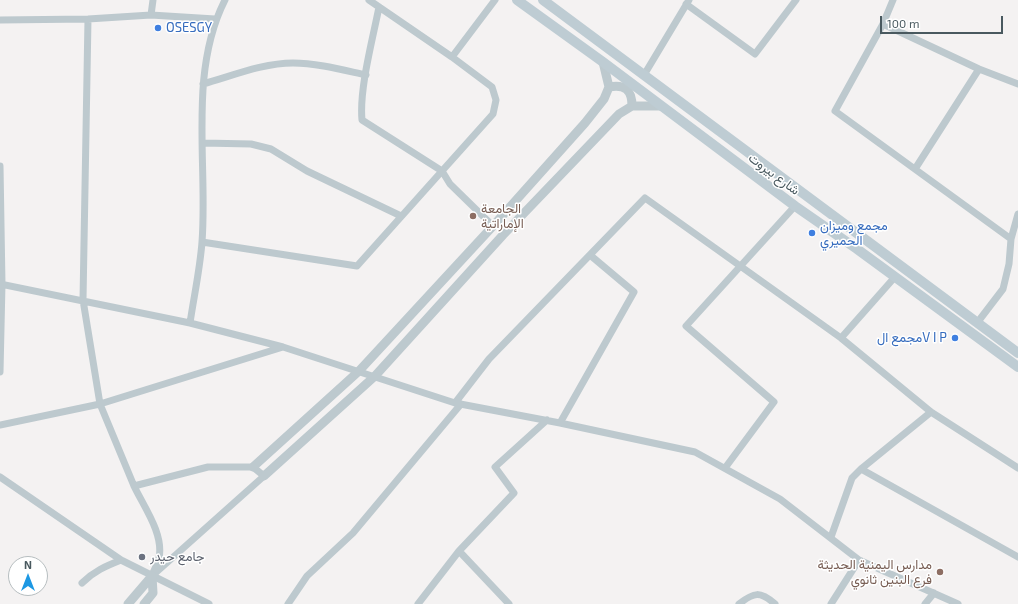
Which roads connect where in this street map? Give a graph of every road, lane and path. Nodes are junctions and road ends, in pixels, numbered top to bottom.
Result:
1 (153, 0) edge
2 (225, 0) edge
3 (369, 0) edge
4 (495, 0) edge
5 (517, 0) edge
6 (543, 0) edge
7 (796, 0) edge
8 (893, 0) edge
9 (687, 2) edge
10 (379, 7) junction
11 (151, 15) junction
12 (88, 19) junction
13 (215, 19) junction
14 (0, 20) edge
15 (883, 24) junction
16 (452, 57) junction
17 (603, 62) junction
18 (979, 69) junction
19 (366, 74) junction
20 (644, 76) junction
21 (203, 84) junction
22 (1018, 84) edge
23 (609, 87) junction
24 (632, 106) junction
25 (661, 106) junction
26 (203, 143) junction
27 (0, 166) edge
28 (916, 169) junction
29 (442, 171) junction
30 (796, 206) junction
31 (1018, 214) edge
32 (401, 216) junction
33 (493, 226) junction
34 (503, 235) junction
35 (865, 238) junction
36 (1011, 239) junction
37 (202, 242) junction
38 (857, 249) junction
39 (590, 255) junction
40 (742, 266) junction
41 (894, 278) junction
42 (1, 284) edge
43 (83, 300) junction
44 (190, 323) junction
45 (977, 323) junction
46 (841, 338) junction
47 (283, 347) junction
48 (1018, 353) edge
49 (1018, 367) edge
50 (359, 371) junction
51 (0, 372) edge
52 (375, 376) junction
53 (100, 404) junction
54 (458, 404) junction
55 (931, 412) junction
56 (547, 420) junction
57 (560, 422) junction
58 (0, 425) edge
59 (253, 467) junction
60 (725, 468) junction
61 (1018, 468) edge
62 (861, 469) junction
63 (264, 476) junction
64 (0, 477) edge
65 (134, 486) junction
66 (831, 537) junction
67 (459, 551) junction
68 (1018, 557) edge
69 (121, 560) junction
70 (859, 560) junction
71 (152, 576) junction
72 (82, 582) dead end
73 (934, 593) junction
74 (128, 604) edge
75 (144, 604) edge
76 (209, 604) edge
77 (288, 604) edge
78 (418, 604) edge
79 (509, 604) edge
80 (739, 604) edge
81 (775, 604) edge
82 (831, 604) edge
83 (925, 604) edge
84 (958, 604) edge

1 - 11 street
2 - 13 street
3 - 10 street
4 - 16 street
5 - 17 main road, شارع بيروت
6 - 20 main road, شارع بيروت
7 - 9 street
8 - 15 street
9 - 20 street
10 - 16 street
10 - 19 street
11 - 12 street
11 - 13 street
12 - 14 street
12 - 43 street
13 - 21 street
15 - 18 street
15 - 28 street
16 - 29 street
17 - 23 street
17 - 25 main road, شارع بيروت
18 - 22 street
18 - 28 street
19 - 21 street
19 - 29 street
20 - 35 main road, شارع بيروت
21 - 26 street
23 - 24 street
23 - 33 street
24 - 25 street
24 - 34 street
25 - 30 main road, شارع بيروت
26 - 32 street
26 - 37 street
27 - 42 street
28 - 36 street
29 - 32 street
29 - 33 street
30 - 38 main road, شارع بيروت
30 - 40 street
31 - 36 street
32 - 37 street
33 - 34 street
33 - 50 street
34 - 52 street
35 - 38 main road
35 - 45 main road, شارع بيروت
36 - 45 street
37 - 44 street
38 - 41 main road, شارع بيروت
39 - 40 street
39 - 54 street
39 - 57 street
40 - 46 street
40 - 60 street
41 - 46 street
41 - 49 main road, شارع بيروت
42 - 43 street
42 - 51 street
43 - 44 street
43 - 53 street
44 - 47 street
45 - 48 main road, شارع بيروت
46 - 55 street
47 - 50 street
47 - 53 street
50 - 52 street
50 - 59 street
52 - 54 street
52 - 63 street
53 - 58 street
53 - 65 street
54 - 56 street
54 - 77 street
55 - 61 street
55 - 62 street
56 - 57 street
56 - 67 street
57 - 60 street
59 - 63 street
59 - 65 street
60 - 66 street
62 - 66 street
62 - 68 street
63 - 71 street
64 - 69 street
65 - 71 street
66 - 70 street
67 - 78 street
67 - 79 street
69 - 71 street
69 - 72 street
70 - 73 street
70 - 82 street
71 - 74 street
71 - 75 street
71 - 76 street
73 - 83 street
73 - 84 street
80 - 81 street

